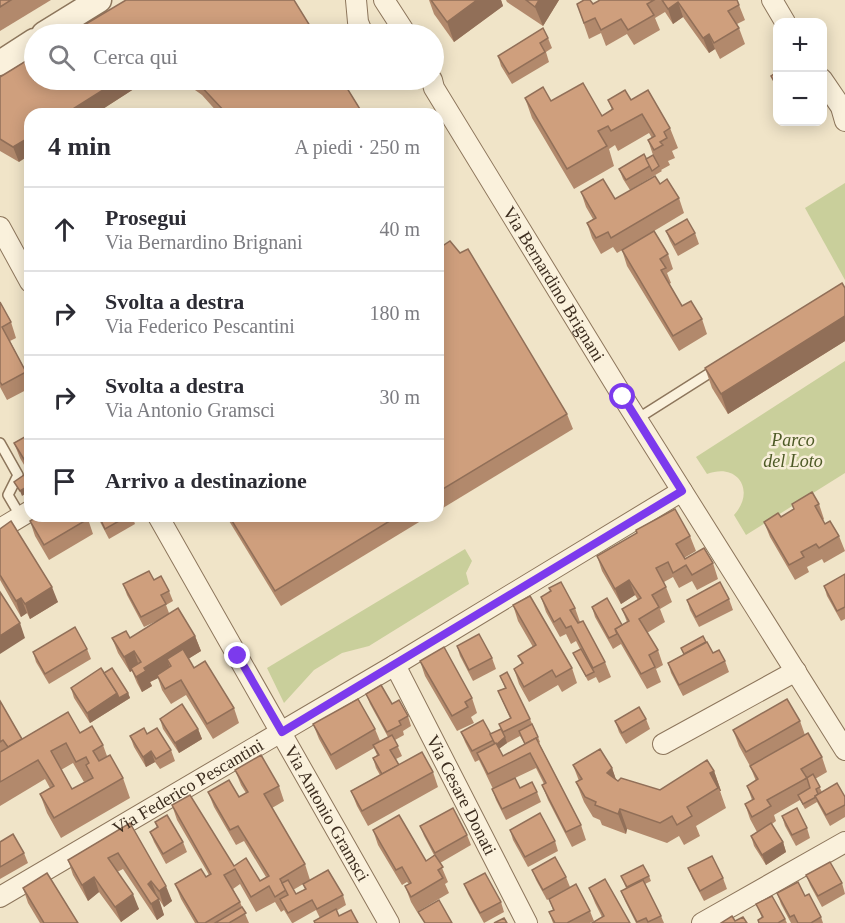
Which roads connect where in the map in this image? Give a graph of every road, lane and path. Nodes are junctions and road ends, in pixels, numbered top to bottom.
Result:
1 (99, 0) edge
2 (376, 0) edge
3 (384, 0) edge
4 (771, 0) edge
5 (356, 2) edge
6 (782, 18) edge
7 (60, 24) edge
8 (359, 24) edge
9 (400, 24) edge
10 (24, 47) edge
11 (0, 63) edge
12 (827, 86) edge
13 (434, 90) edge
14 (845, 121) edge
15 (2, 233) edge
16 (24, 272) edge
17 (723, 365) edge
18 (638, 419) junction
19 (0, 442) edge
20 (682, 491) junction
21 (24, 512) edge
22 (24, 515) edge
23 (161, 522) edge
24 (0, 529) edge
25 (396, 665) junction
26 (796, 670) junction
27 (282, 732) junction
28 (663, 744) dead end
29 (845, 750) edge
30 (845, 842) edge
31 (0, 897) edge
32 (389, 923) edge
33 (527, 923) edge
34 (702, 923) edge

1 - 7 street
2 - 5 street
3 - 9 street
4 - 6 street
5 - 8 street
10 - 11 street
12 - 14 street
13 - 18 street, Via Bernardino Brignani
15 - 16 street
17 - 18 lane
18 - 20 street, Via Bernardino Brignani
19 - 21 lane
20 - 25 street, Via Federico Pescantini
20 - 26 street, Via Bernardino Brignani
22 - 24 street
23 - 27 street, Via Antonio Gramsci
25 - 27 street, Via Federico Pescantini
25 - 33 street, Via Cesare Donati
26 - 28 street
26 - 29 street, Via Bernardino Brignani
27 - 31 street, Via Federico Pescantini
27 - 32 street, Via Antonio Gramsci
30 - 34 street

